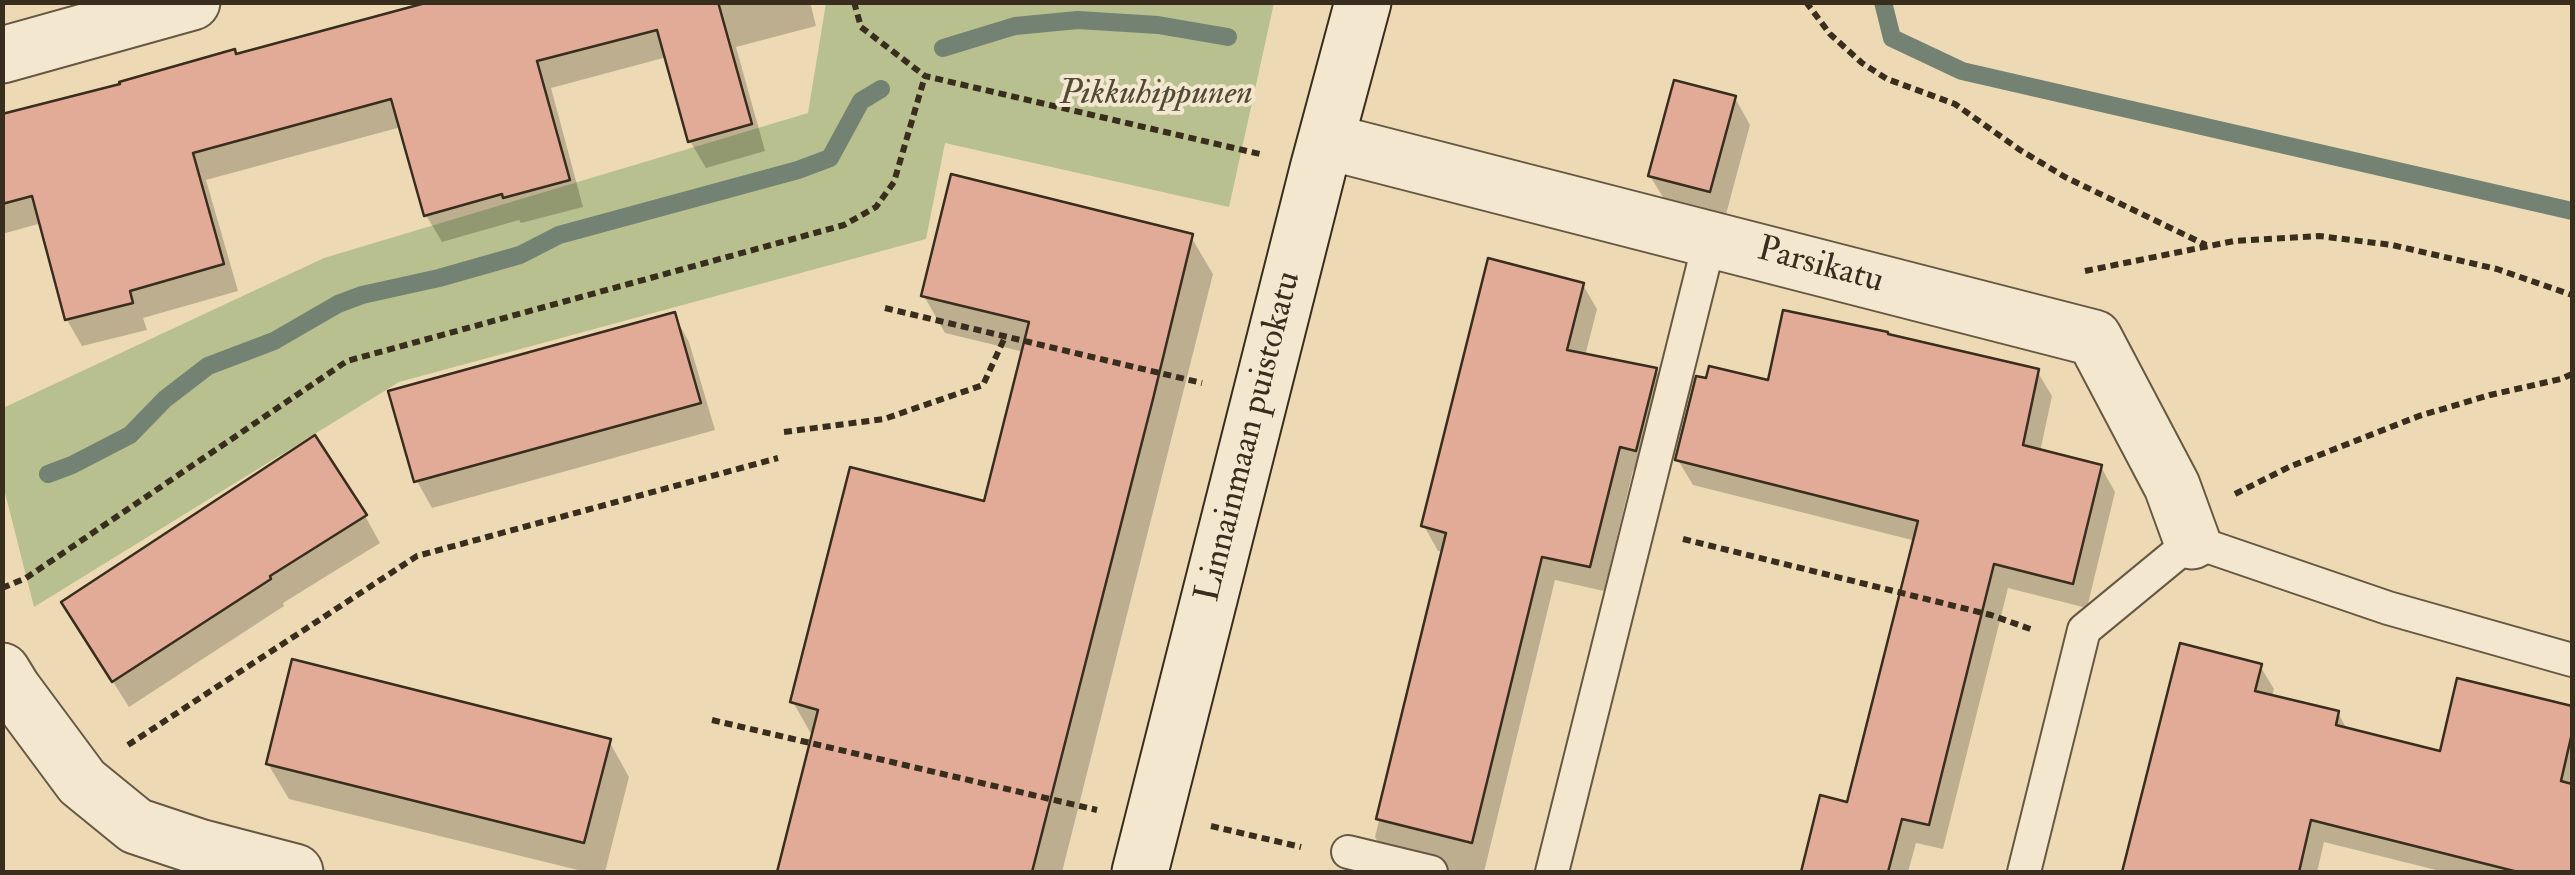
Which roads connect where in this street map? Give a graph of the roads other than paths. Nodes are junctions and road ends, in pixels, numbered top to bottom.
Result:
1 (192, 2) edge
2 (1363, 2) edge
3 (2, 56) edge
4 (1326, 141) junction
5 (1710, 238) junction
6 (2188, 530) junction
7 (2572, 660) edge
8 (2, 671) edge
9 (1348, 852) road end
10 (295, 872) edge
11 (1140, 872) edge
12 (1431, 872) edge
13 (1552, 872) edge
14 (2024, 872) edge

1 - 3 street
2 - 4 street, Linnainmaan puistokatu
4 - 5 street, Parsikatu
4 - 11 street, Linnainmaan puistokatu
5 - 6 street, Parsikatu
5 - 13 lane
6 - 7 lane
6 - 14 lane
8 - 10 street
9 - 12 lane

